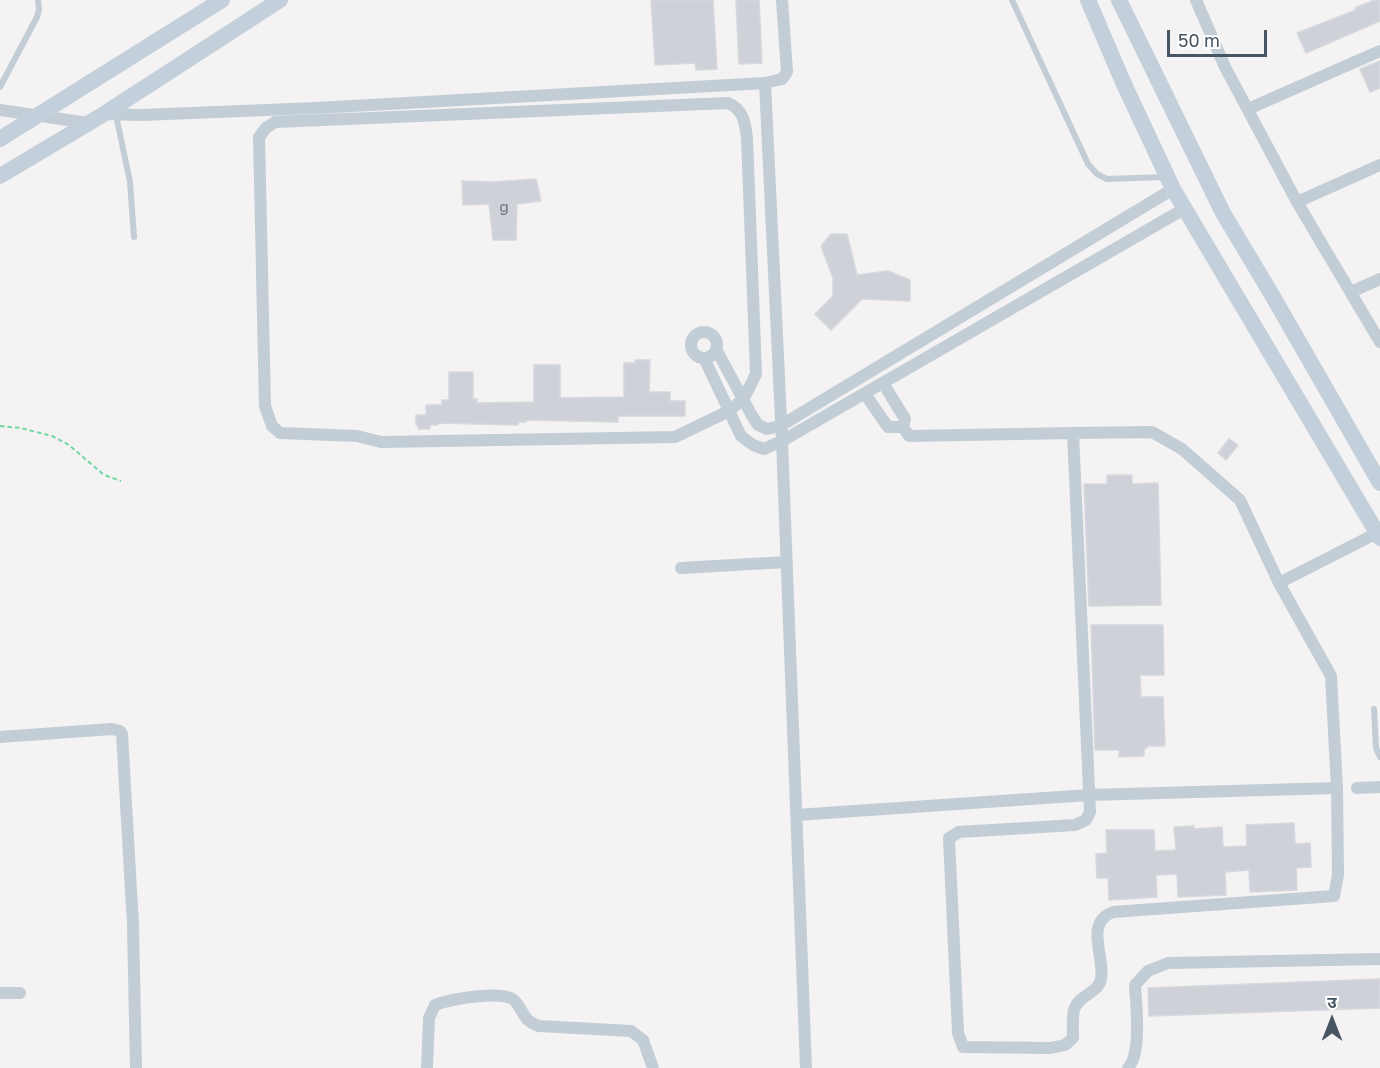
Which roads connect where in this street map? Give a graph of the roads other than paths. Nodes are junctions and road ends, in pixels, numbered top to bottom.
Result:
1 (38, 0) edge
2 (222, 0) edge
3 (280, 0) edge
4 (782, 0) edge
5 (1012, 0) edge
6 (1088, 0) edge
7 (1119, 0) edge
8 (1199, 1) edge
9 (1380, 51) edge
10 (765, 83) junction
11 (0, 87) edge
12 (1248, 109) junction
13 (0, 110) edge
14 (110, 114) junction
15 (40, 115) junction
16 (88, 123) junction
17 (0, 139) edge
18 (1380, 165) edge
19 (0, 176) edge
20 (1171, 183) junction
21 (1297, 202) junction
22 (1184, 209) junction
23 (134, 237) dead end
24 (1380, 279) edge
25 (1351, 292) junction
26 (1380, 342) edge
27 (716, 349) junction
28 (704, 358) junction
29 (883, 383) junction
30 (865, 394) junction
31 (744, 398) junction
32 (729, 411) junction
33 (780, 426) junction
34 (903, 427) junction
35 (1073, 433) junction
36 (782, 441) junction
37 (1380, 483) edge
38 (1378, 535) edge
39 (786, 562) junction
40 (681, 568) dead end
41 (1279, 583) junction
42 (1374, 709) dead end
43 (0, 737) edge
44 (1380, 757) edge
45 (1380, 787) edge
46 (1337, 788) junction
47 (1357, 788) dead end
48 (1089, 795) junction
49 (796, 815) junction
50 (1380, 958) edge
51 (0, 993) edge
52 (20, 993) dead end
53 (136, 1068) edge
54 (427, 1068) edge
55 (652, 1068) edge
56 (806, 1068) edge
57 (1128, 1068) edge

1 - 11 lane
2 - 15 street
3 - 14 street
4 - 10 street
5 - 20 lane
6 - 20 street
7 - 37 street
8 - 12 street
9 - 12 street
10 - 14 street
10 - 33 street
12 - 21 street
13 - 15 street
14 - 16 street
14 - 23 lane
15 - 16 street
15 - 17 street
16 - 19 street
18 - 21 street
20 - 22 street
20 - 33 street
21 - 25 street
22 - 29 street
22 - 38 street
24 - 25 street
25 - 26 street
27 - 28 street
27 - 28 street
27 - 31 street
28 - 32 street
29 - 30 street
29 - 34 street
30 - 34 street
30 - 36 street
31 - 32 street
31 - 32 street
31 - 33 street
32 - 36 street
33 - 36 street
34 - 35 street
35 - 41 street
35 - 48 street
36 - 39 street
38 - 41 street
39 - 40 street
39 - 49 street
41 - 46 street
42 - 44 lane
43 - 53 street
45 - 47 street
46 - 48 street
46 - 48 street
48 - 49 street
49 - 56 street
50 - 57 street
51 - 52 street
54 - 55 street

